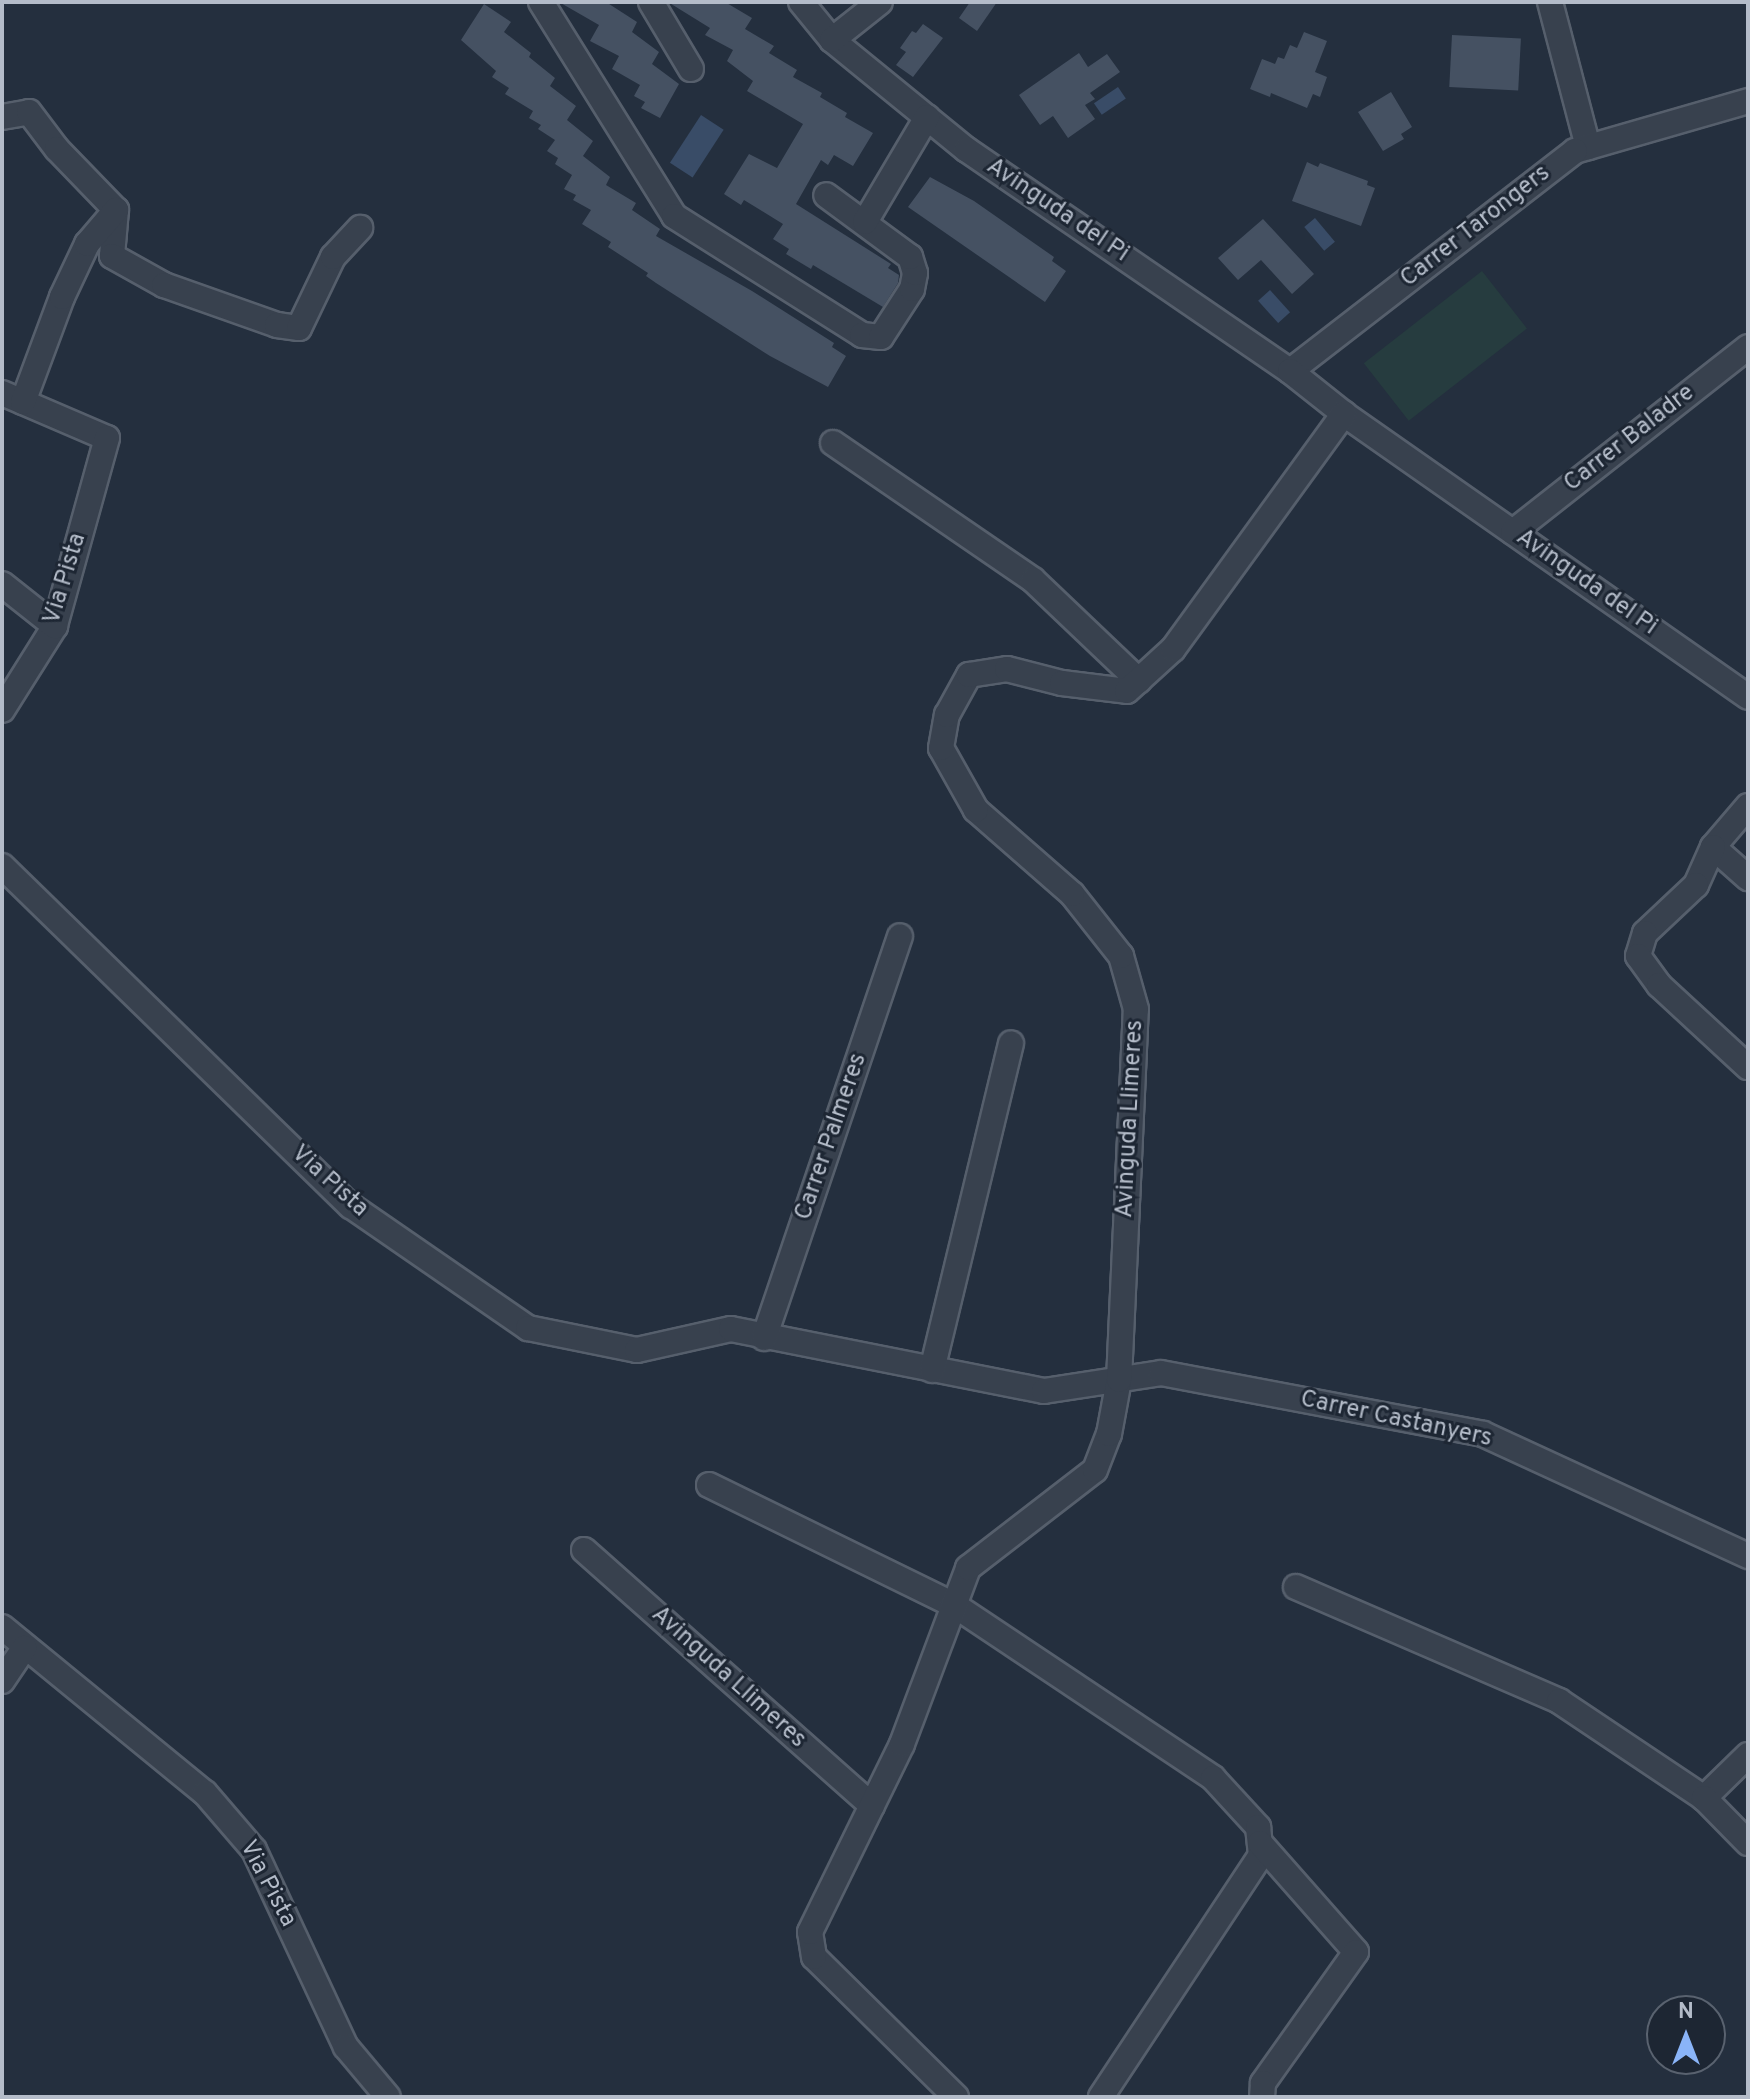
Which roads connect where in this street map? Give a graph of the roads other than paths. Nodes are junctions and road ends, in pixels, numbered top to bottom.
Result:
1 (541, 2) edge
2 (651, 2) edge
3 (801, 2) edge
4 (880, 2) edge
5 (1550, 2) edge
6 (832, 40) junction
7 (691, 69) dead end
8 (1748, 101) edge
9 (2, 117) edge
10 (927, 117) junction
11 (1588, 147) junction
12 (826, 195) dead end
13 (116, 210) junction
14 (865, 222) junction
15 (360, 228) dead end
16 (1748, 347) edge
17 (1290, 371) junction
18 (13, 398) edge
19 (1344, 414) junction
20 (833, 443) dead end
21 (1513, 532) junction
22 (2, 584) edge
23 (55, 626) junction
24 (1139, 681) junction
25 (1748, 697) edge
26 (2, 710) edge
27 (1748, 806) edge
28 (1713, 847) junction
29 (2, 866) edge
30 (1748, 878) edge
31 (900, 936) dead end
32 (1011, 1043) dead end
33 (1748, 1067) edge
34 (764, 1338) junction
35 (932, 1370) junction
36 (1119, 1380) junction
37 (709, 1485) dead end
38 (584, 1550) dead end
39 (1748, 1556) edge
40 (1296, 1587) dead end
41 (954, 1605) junction
42 (2, 1627) edge
43 (24, 1648) junction
44 (2, 1681) edge
45 (1748, 1755) edge
46 (1704, 1798) junction
47 (872, 1806) junction
48 (1260, 1843) junction
49 (1748, 1843) edge
50 (388, 2097) edge
51 (956, 2097) edge
52 (1101, 2097) edge
53 (1262, 2097) edge

1 - 14 street
2 - 7 street
3 - 6 street, Avinguda del Pi
4 - 6 street
5 - 11 street
6 - 10 street, Avinguda del Pi
8 - 11 street, Carrer Tarongers
9 - 13 street
10 - 14 street
10 - 17 street, Avinguda del Pi
11 - 17 street, Carrer Tarongers
12 - 14 street
13 - 15 street
13 - 18 street
16 - 21 street, Carrer Baladre
17 - 19 street
18 - 23 street, Via Pista
19 - 21 street, Avinguda del Pi
19 - 24 street
20 - 24 street
21 - 25 street, Avinguda del Pi
22 - 23 street
23 - 26 street, Via Pista
24 - 36 street, Avinguda Llimeres
27 - 28 street
28 - 30 street
28 - 33 street
29 - 34 street, Via Pista
31 - 34 street, Carrer Palmeres
32 - 35 street
34 - 35 street
35 - 36 street
36 - 39 street, Carrer Castanyers
36 - 41 street, Avinguda Llimeres
37 - 41 street
38 - 47 street, Avinguda Llimeres
40 - 46 street
41 - 47 street, Avinguda Llimeres
41 - 48 street
42 - 43 street, Via Pista
43 - 44 street
43 - 50 street, Via Pista
45 - 46 street
46 - 49 street
47 - 51 street, Avinguda Llimeres
48 - 52 street
48 - 53 street

